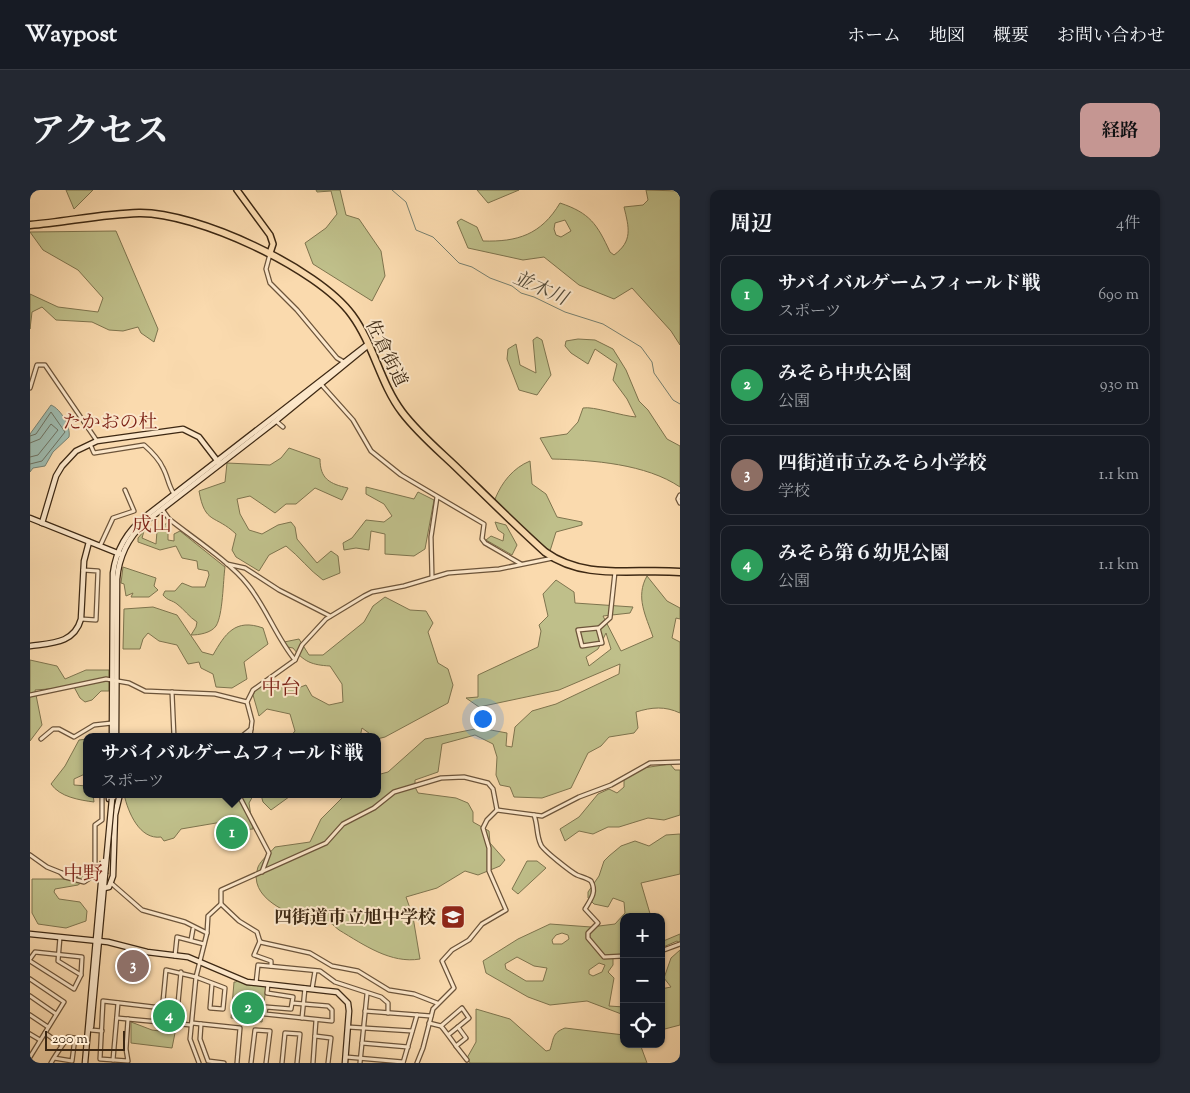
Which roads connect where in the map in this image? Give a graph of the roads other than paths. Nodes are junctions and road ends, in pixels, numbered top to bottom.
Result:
1 (237, 190) edge
2 (30, 225) edge
3 (270, 253) junction
4 (368, 344) junction
5 (337, 358) junction
6 (344, 362) junction
7 (336, 367) junction
8 (314, 384) junction
9 (322, 384) junction
10 (30, 388) edge
11 (269, 421) junction
12 (276, 421) junction
13 (283, 427) dead end
14 (97, 441) junction
15 (90, 444) junction
16 (219, 462) junction
17 (125, 490) dead end
18 (174, 494) junction
19 (680, 494) edge
20 (437, 497) junction
21 (680, 503) edge
22 (156, 508) junction
23 (162, 509) junction
24 (30, 518) edge
25 (42, 523) junction
26 (89, 542) junction
27 (100, 546) junction
28 (120, 554) junction
29 (553, 558) junction
30 (224, 563) junction
31 (522, 564) junction
32 (83, 570) junction
33 (615, 572) junction
34 (680, 572) edge
35 (432, 578) junction
36 (330, 616) junction
37 (81, 619) junction
38 (598, 628) junction
39 (30, 646) edge
40 (295, 660) junction
41 (114, 680) junction
42 (172, 692) junction
43 (30, 696) edge
44 (247, 702) junction
45 (112, 723) junction
46 (252, 729) junction
47 (113, 733) edge
48 (114, 733) edge
49 (174, 733) edge
50 (246, 733) edge
51 (251, 733) edge
52 (41, 739) dead end
53 (680, 762) edge
54 (102, 798) edge
55 (110, 798) edge
56 (119, 798) edge
57 (240, 798) edge
58 (497, 810) junction
59 (534, 814) junction
60 (102, 820) junction
61 (115, 821) junction
62 (30, 855) edge
63 (261, 872) junction
64 (61, 873) junction
65 (103, 874) junction
66 (111, 883) junction
67 (104, 888) junction
68 (221, 904) junction
69 (193, 929) dead end
70 (207, 933) junction
71 (30, 934) edge
72 (60, 938) junction
73 (191, 940) junction
74 (98, 941) junction
75 (260, 941) junction
76 (204, 944) junction
77 (680, 944) edge
78 (665, 949) edge
79 (58, 955) junction
80 (175, 956) junction
81 (620, 956) edge
82 (30, 960) edge
83 (198, 961) junction
84 (271, 966) junction
85 (315, 971) junction
86 (181, 972) junction
87 (81, 975) junction
88 (196, 977) junction
89 (30, 979) edge
90 (256, 983) junction
91 (212, 984) junction
92 (268, 984) junction
93 (304, 988) junction
94 (312, 989) junction
95 (367, 994) junction
96 (30, 996) edge
97 (118, 1003) junction
98 (292, 1003) junction
99 (438, 1003) junction
100 (303, 1004) junction
101 (162, 1008) junction
102 (365, 1011) junction
103 (388, 1013) junction
104 (56, 1014) junction
105 (30, 1015) edge
106 (417, 1015) junction
107 (431, 1016) junction
108 (117, 1018) junction
109 (302, 1018) junction
110 (128, 1019) junction
111 (316, 1020) junction
112 (161, 1022) junction
113 (429, 1023) junction
114 (176, 1024) junction
115 (192, 1024) junction
116 (201, 1024) junction
117 (441, 1026) junction
118 (48, 1027) junction
119 (348, 1027) junction
120 (458, 1027) junction
121 (364, 1028) junction
122 (91, 1030) junction
123 (102, 1031) junction
124 (412, 1032) junction
125 (45, 1033) junction
126 (30, 1034) edge
127 (448, 1035) junction
128 (315, 1036) junction
129 (40, 1040) junction
130 (362, 1043) junction
131 (62, 1045) junction
132 (456, 1046) junction
133 (408, 1047) junction
134 (31, 1054) edge
135 (345, 1057) junction
136 (54, 1058) junction
137 (113, 1060) junction
138 (467, 1060) dead end
139 (360, 1061) edge
140 (403, 1062) edge
141 (51, 1063) edge
142 (87, 1063) edge
143 (199, 1063) edge
144 (224, 1063) edge
145 (237, 1063) edge
146 (252, 1063) edge
147 (266, 1063) edge
148 (282, 1063) edge
149 (297, 1063) edge
150 (312, 1063) edge
151 (328, 1063) edge
152 (345, 1063) edge
153 (417, 1063) edge

1 - 3 main road
2 - 3 highway, 佐倉街道
3 - 4 highway, 佐倉街道
3 - 5 street
4 - 6 street
4 - 9 street
4 - 29 highway, 佐倉街道
5 - 6 street
5 - 7 street
6 - 7 street
7 - 8 street
8 - 9 street
8 - 11 street
9 - 12 street
9 - 20 street
10 - 14 street
11 - 12 street
11 - 16 street
12 - 13 street
12 - 16 street
14 - 15 street
14 - 16 street
15 - 18 street
15 - 25 street
16 - 18 street
16 - 23 street
17 - 27 street
18 - 22 street
19 - 21 street
20 - 31 street
20 - 35 street
22 - 23 street
22 - 28 street
23 - 28 street
23 - 30 street
24 - 25 street
25 - 26 street
26 - 27 street
26 - 32 street
27 - 28 street
28 - 41 street
29 - 31 street
29 - 33 highway, 佐倉街道
30 - 36 street
30 - 40 street
31 - 35 street
32 - 37 street
32 - 37 street
33 - 34 highway, 佐倉街道
33 - 38 street
35 - 36 street
36 - 40 street
37 - 39 street
38 - 38 street
40 - 44 street
41 - 42 street
41 - 43 street
41 - 45 street
41 - 48 street
42 - 44 street
42 - 49 street
44 - 46 street
45 - 47 street
45 - 52 street
46 - 50 street
46 - 51 street
53 - 59 street
54 - 60 street
55 - 65 street, bridge
56 - 61 street
57 - 63 street
58 - 59 street
58 - 63 street
58 - 99 street
59 - 81 street
60 - 61 street
60 - 64 street
61 - 66 street
62 - 64 street
63 - 68 street
64 - 65 street
65 - 67 street
65 - 74 street
66 - 67 street
66 - 70 street
67 - 74 street
68 - 70 street
68 - 75 street
69 - 73 street
70 - 76 street
71 - 72 street
72 - 74 street
72 - 79 street
73 - 76 street
73 - 80 street
74 - 80 street
74 - 122 street
74 - 142 street
75 - 84 street
75 - 99 street
76 - 83 street
77 - 78 street
79 - 82 street
79 - 87 street
79 - 87 street
80 - 83 street
82 - 87 street
83 - 88 street
83 - 90 street
84 - 85 street
84 - 90 street
85 - 94 street
85 - 95 street
86 - 88 street
86 - 101 street
86 - 114 street
88 - 91 street
88 - 115 street
89 - 104 street
90 - 92 street
91 - 91 street
92 - 93 street
92 - 98 street
93 - 94 street
93 - 100 street
94 - 119 street
95 - 102 street
95 - 103 street
96 - 104 street
97 - 101 street
97 - 108 street
97 - 123 street
98 - 100 street
98 - 109 street
99 - 107 street
100 - 109 street
100 - 111 street
101 - 112 street
102 - 103 street
102 - 121 street
103 - 106 street
104 - 118 street
105 - 118 street
106 - 107 street
106 - 124 street
107 - 113 street
108 - 110 street
108 - 137 street
109 - 111 street
110 - 112 street
110 - 137 street
111 - 128 street
112 - 114 street
113 - 117 street
113 - 153 street
114 - 115 street
115 - 116 street
115 - 143 street
116 - 144 street
116 - 145 street
117 - 120 street
117 - 127 street
118 - 125 street
119 - 121 street
119 - 135 street
120 - 127 street
120 - 132 street
121 - 124 street
121 - 130 street
122 - 123 street
122 - 142 street
123 - 137 street
124 - 133 street
125 - 129 street
125 - 131 street
126 - 129 street
127 - 132 street
128 - 150 street
128 - 151 street
129 - 134 street
130 - 133 street
130 - 139 street
131 - 136 street
131 - 136 street
132 - 138 street
133 - 140 street
135 - 139 street
135 - 152 street
136 - 141 street
139 - 140 street
146 - 147 street
148 - 149 street

